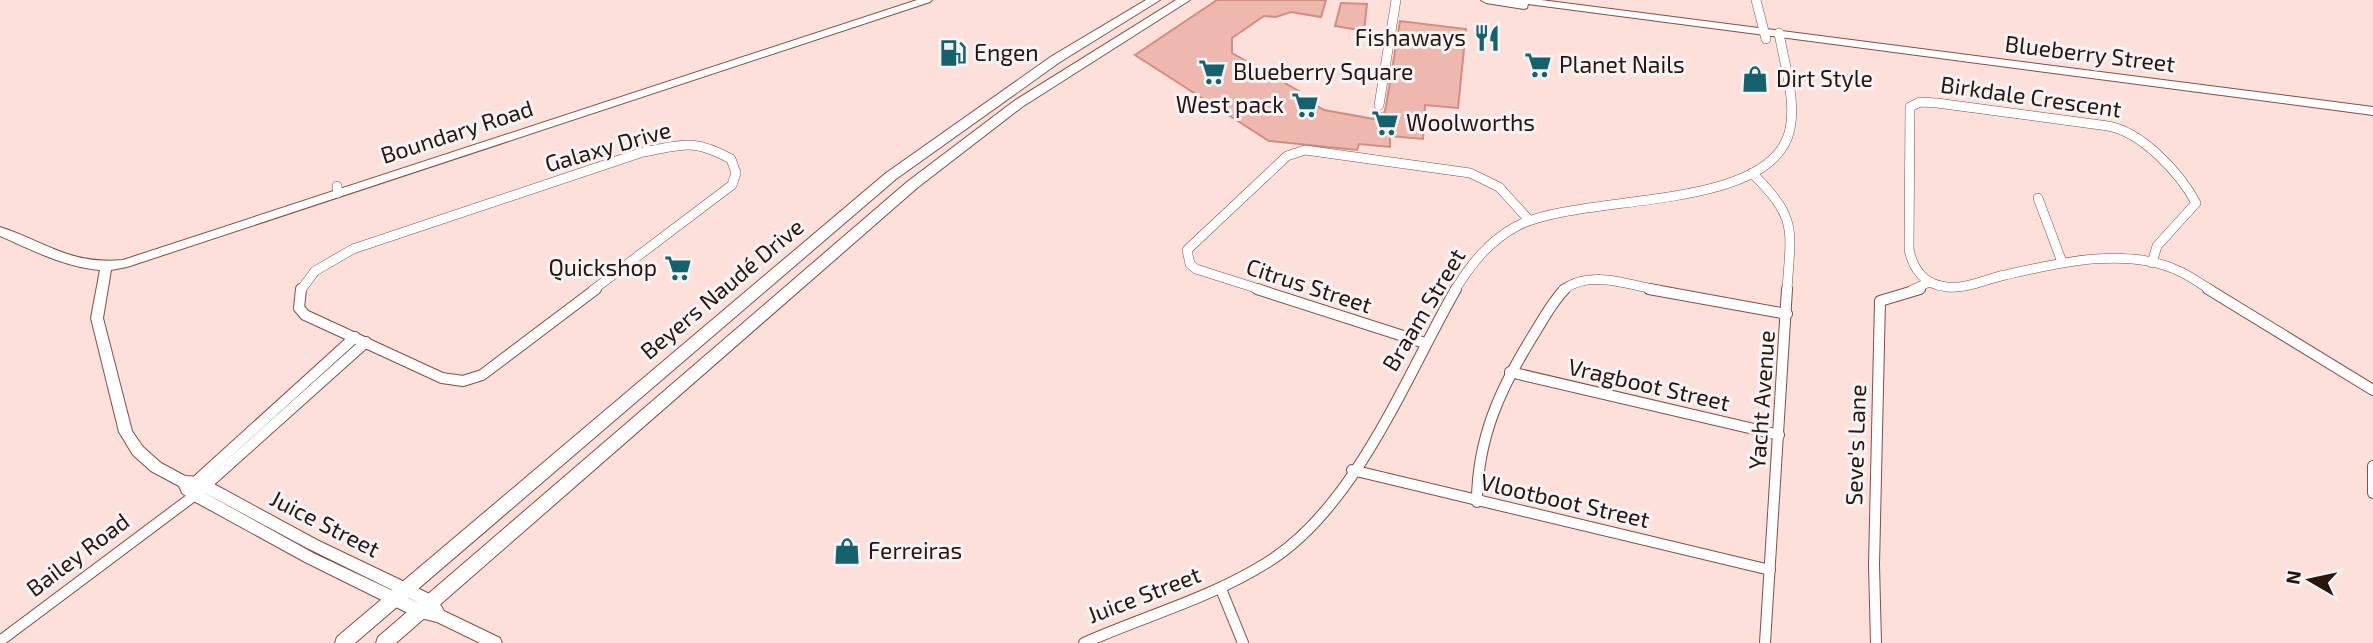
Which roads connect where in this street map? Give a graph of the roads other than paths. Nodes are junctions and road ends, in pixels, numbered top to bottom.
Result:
1 (928, 0) edge
2 (1154, 0) edge
3 (1184, 0) edge
4 (1396, 0) edge
5 (1486, 0) edge
6 (1517, 0) edge
7 (1756, 0) edge
8 (1765, 35) junction
9 (1779, 36) junction
10 (1802, 38) joint
11 (1378, 105) dead end
12 (2373, 111) edge
13 (1752, 173) junction
14 (2038, 198) dead end
15 (1530, 220) junction
16 (0, 230) edge
17 (2062, 262) junction
18 (2152, 263) junction
19 (106, 267) junction
20 (1929, 282) junction
21 (1787, 314) junction
22 (355, 337) junction
23 (366, 342) junction
24 (1425, 344) junction
25 (1510, 372) junction
26 (2373, 390) edge
27 (1779, 435) junction
28 (2373, 466) edge
29 (1352, 470) junction
30 (192, 489) junction
31 (2373, 493) edge
32 (1477, 502) junction
33 (1770, 570) junction
34 (1221, 589) junction
35 (399, 594) junction
36 (430, 610) junction
37 (0, 641) edge
38 (343, 643) edge
39 (384, 643) edge
40 (495, 643) edge
41 (1084, 643) edge
42 (1243, 643) edge
43 (1765, 643) edge
44 (1876, 643) edge

1 - 19 street, Boundary Road
2 - 35 main road, Beyers Naudé Drive
3 - 36 main road, Beyers Naudé Drive
4 - 11 street
5 - 8 street, Blueberry Street
6 - 8 street, Blueberry Street
7 - 8 street
8 - 9 street, Blueberry Street
9 - 10 street, Blueberry Street
9 - 13 street, Braam Street
10 - 12 street, Blueberry Street
13 - 15 street, Braam Street
13 - 21 street, Yacht Avenue
14 - 17 street
15 - 24 street, Braam Street
15 - 24 street, Citrus Street
16 - 19 street, Boundary Road
17 - 18 street
17 - 20 street
18 - 20 street, Birkdale Crescent
18 - 26 street
19 - 30 street, Juice Street
20 - 44 street, Seve's Lane
21 - 25 street
21 - 27 street, Yacht Avenue
22 - 23 street, Galaxy Drive
22 - 23 street, Galaxy Drive
22 - 30 street
23 - 30 street
24 - 29 street, Braam Street
25 - 27 street, Vragboot Street
25 - 32 street
27 - 33 street, Yacht Avenue
28 - 31 street
29 - 32 street, Vlootboot Street
29 - 34 street, Braam Street
30 - 35 street, Juice Street
30 - 37 street, Bailey Road
32 - 33 street, Vlootboot Street
33 - 43 street, Yacht Avenue
34 - 41 street, Juice Street
34 - 42 street
35 - 36 street, Juice Street
35 - 38 main road, Beyers Naudé Drive
36 - 39 main road, Beyers Naudé Drive
36 - 40 street, Juice Street

